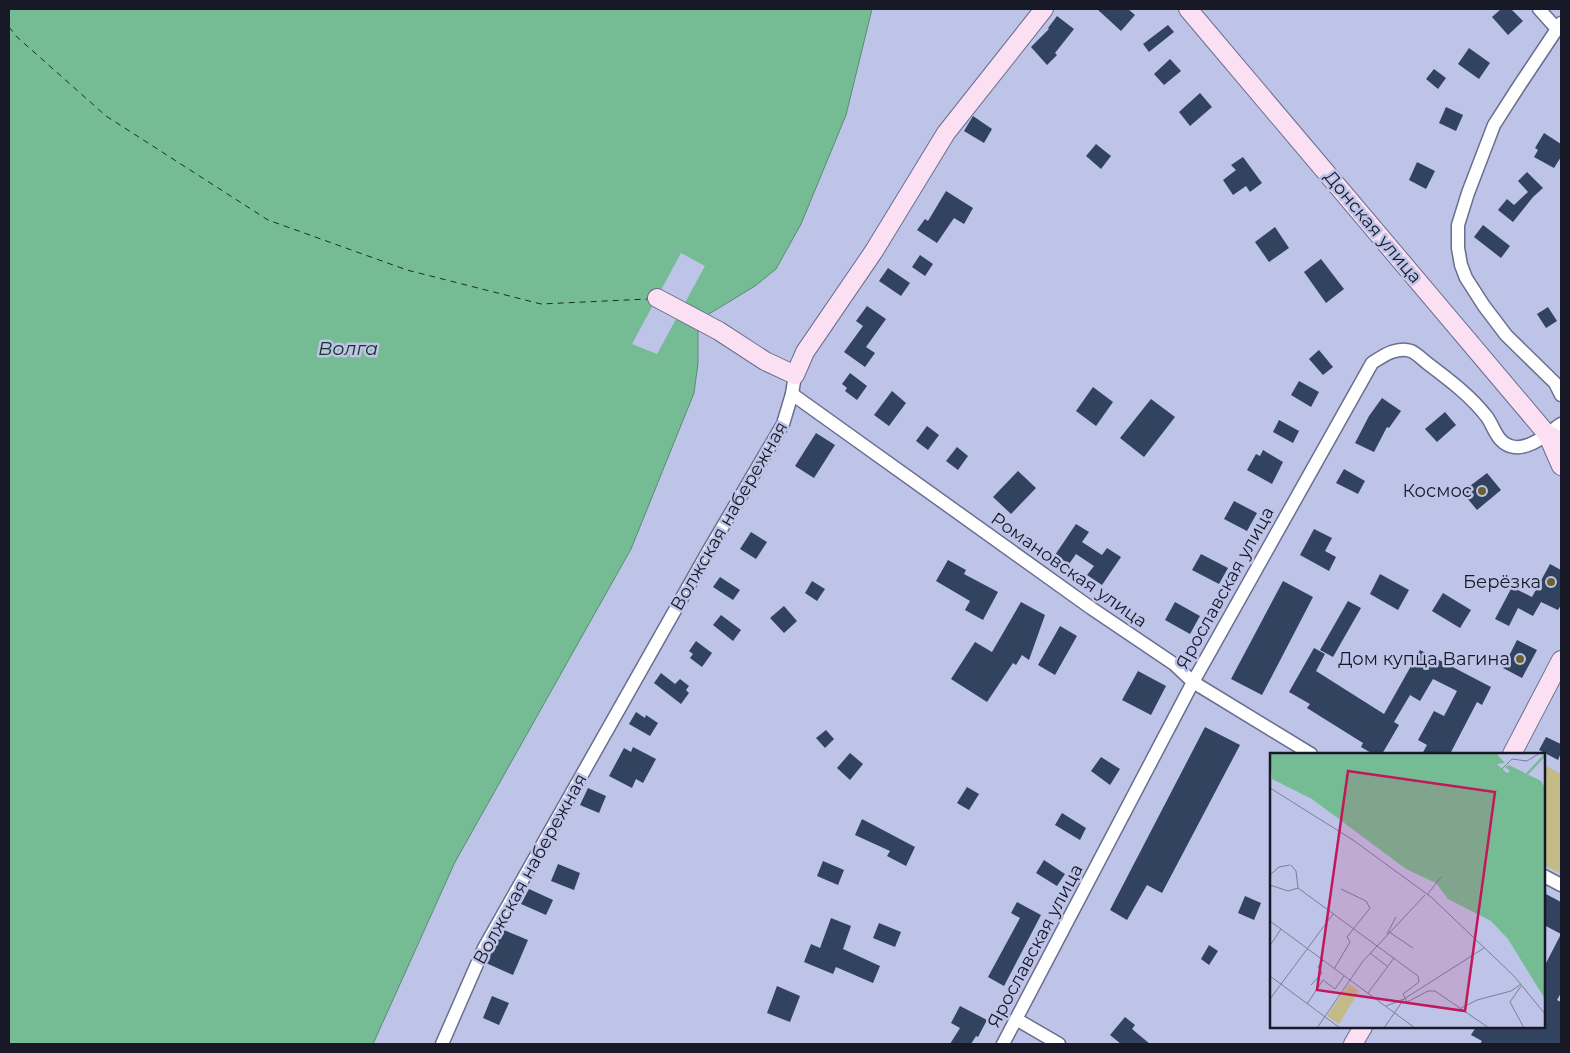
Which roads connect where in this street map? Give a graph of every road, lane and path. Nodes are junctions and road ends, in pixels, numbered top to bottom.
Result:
1 (1044, 9) edge
2 (1188, 9) edge
3 (1539, 9) edge
4 (1559, 26) edge
5 (656, 298) dead end
6 (795, 375) junction
7 (792, 394) junction
8 (1561, 395) edge
9 (1556, 433) edge
10 (1561, 466) edge
11 (1561, 660) edge
12 (1193, 682) junction
13 (1309, 753) edge
14 (1513, 753) edge
15 (1545, 877) edge
16 (1561, 885) edge
17 (1016, 1019) junction
18 (1362, 1028) edge
19 (442, 1044) edge
20 (1002, 1044) edge
21 (1059, 1044) edge
22 (1353, 1044) edge

1 - 6 street, Волжская набережная
2 - 9 street, Донская улица
3 - 4 street
4 - 8 street
5 - 6 street
6 - 7 street, Волжская набережная
7 - 12 street, Романовская улица
7 - 19 street, Волжская набережная
9 - 10 street, Донская улица
9 - 12 street, Ярославская улица
11 - 14 street
12 - 13 street, Романовская улица
12 - 17 street, Ярославская улица
15 - 16 street
17 - 20 street, Ярославская улица
17 - 21 street
18 - 22 street

